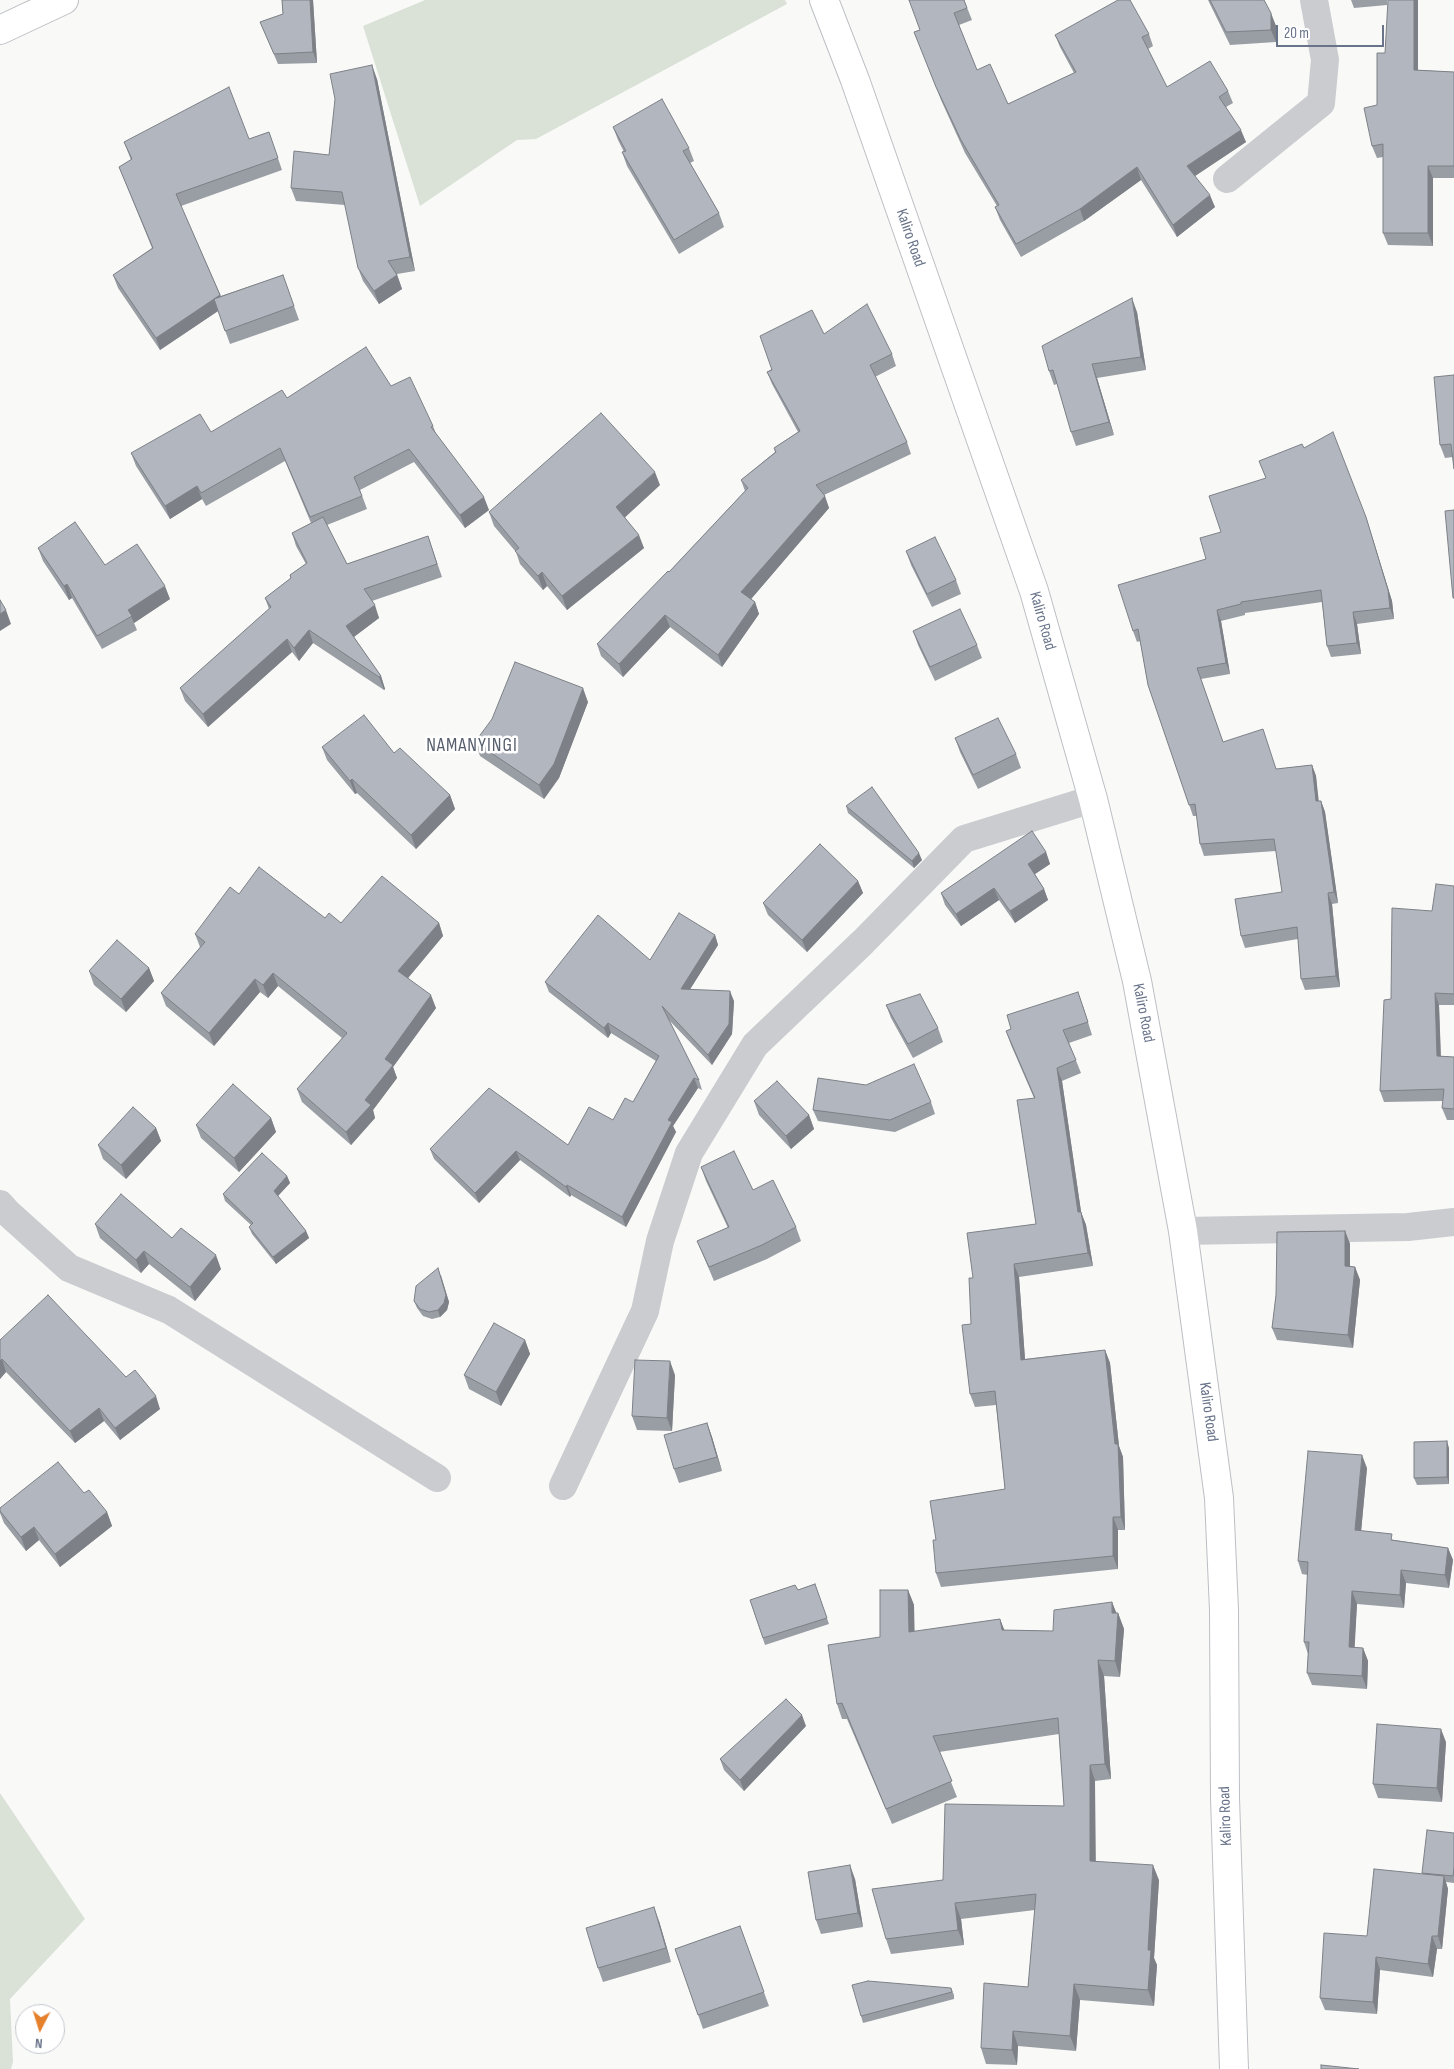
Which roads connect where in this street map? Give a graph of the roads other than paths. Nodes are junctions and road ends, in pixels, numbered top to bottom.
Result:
1 (64, 0) edge
2 (824, 0) edge
3 (1314, 0) edge
4 (0, 30) edge
5 (1227, 179) dead end
6 (1093, 799) junction
7 (0, 1204) edge
8 (1454, 1222) edge
9 (1183, 1231) junction
10 (437, 1478) dead end
11 (563, 1486) dead end
12 (1234, 2069) edge

1 - 4 main road
2 - 6 main road, Kaliro Road
3 - 5 street
6 - 9 main road, Kaliro Road
6 - 11 street
7 - 10 street
8 - 9 street
9 - 12 main road, Kaliro Road

